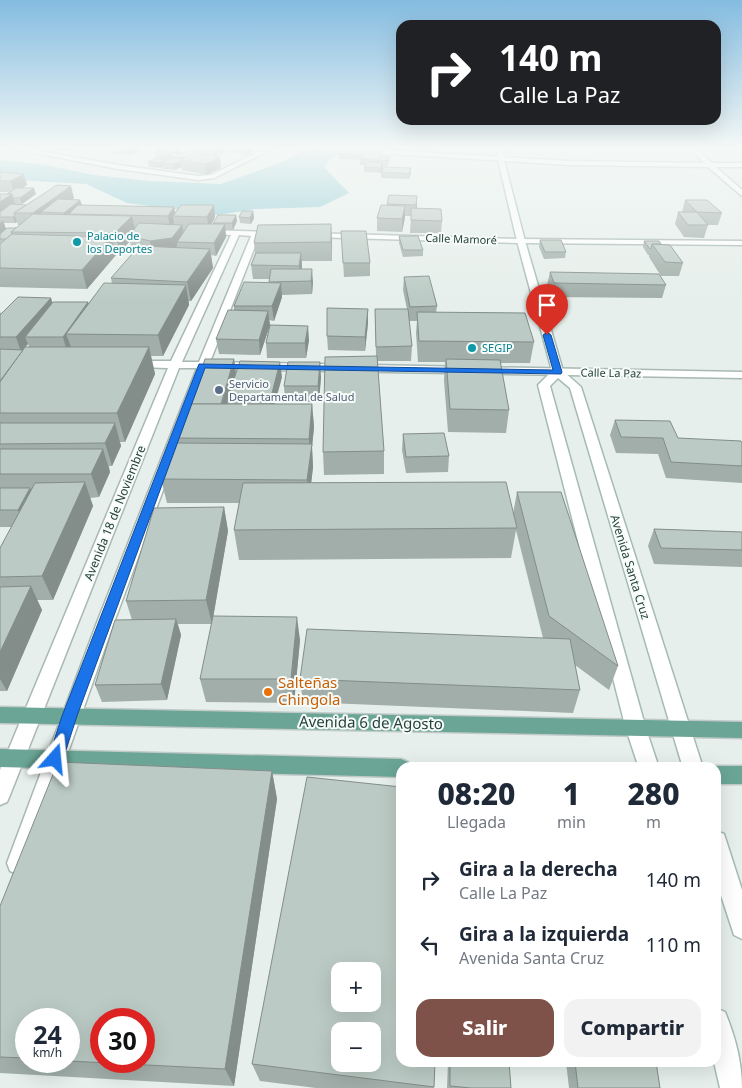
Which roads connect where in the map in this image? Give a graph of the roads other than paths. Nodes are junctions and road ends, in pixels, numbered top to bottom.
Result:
1 (511, 199) edge
2 (197, 232) edge
3 (236, 233) junction
4 (256, 234) junction
5 (284, 234) edge
6 (302, 235) edge
7 (521, 241) junction
8 (742, 243) edge
9 (127, 364) edge
10 (175, 365) junction
11 (202, 366) junction
12 (558, 372) junction
13 (742, 375) edge
14 (0, 715) edge
15 (33, 716) junction
16 (70, 716) junction
17 (636, 729) junction
18 (681, 729) junction
19 (742, 730) edge
20 (8, 758) edge
21 (55, 759) junction
22 (647, 762) edge
23 (692, 762) edge
24 (396, 768) edge
25 (721, 775) edge
26 (742, 775) edge
27 (0, 795) edge
28 (721, 858) edge
29 (13, 877) edge
30 (742, 927) edge
31 (721, 1040) edge
32 (734, 1088) edge

1 - 7 street, Avenida Santa Cruz
2 - 3 street
3 - 4 street
3 - 10 street, Avenida 18 de Noviembre
4 - 5 street
4 - 11 street
6 - 7 street, Calle Mamoré
7 - 8 street, Calle Mamoré
7 - 12 street, Avenida Santa Cruz
9 - 10 street, Calle La Paz
10 - 11 street, Calle La Paz
10 - 15 street, Avenida 18 de Noviembre
11 - 12 street, Calle La Paz
11 - 16 street
12 - 13 street, Calle La Paz
12 - 17 street
12 - 18 street, Avenida Santa Cruz
14 - 15 main road, Avenida 6 de Agosto
15 - 16 main road, Avenida 6 de Agosto
15 - 20 street, Avenida 18 de Noviembre
16 - 17 main road, Avenida 6 de Agosto
16 - 21 street
17 - 18 main road, Avenida 6 de Agosto
17 - 22 street
18 - 19 main road, Avenida 6 de Agosto
18 - 23 street, Avenida Santa Cruz
20 - 21 main road
20 - 27 street, Avenida 18 de Noviembre
21 - 24 main road
21 - 29 street
25 - 26 main road
28 - 30 street
31 - 32 street

